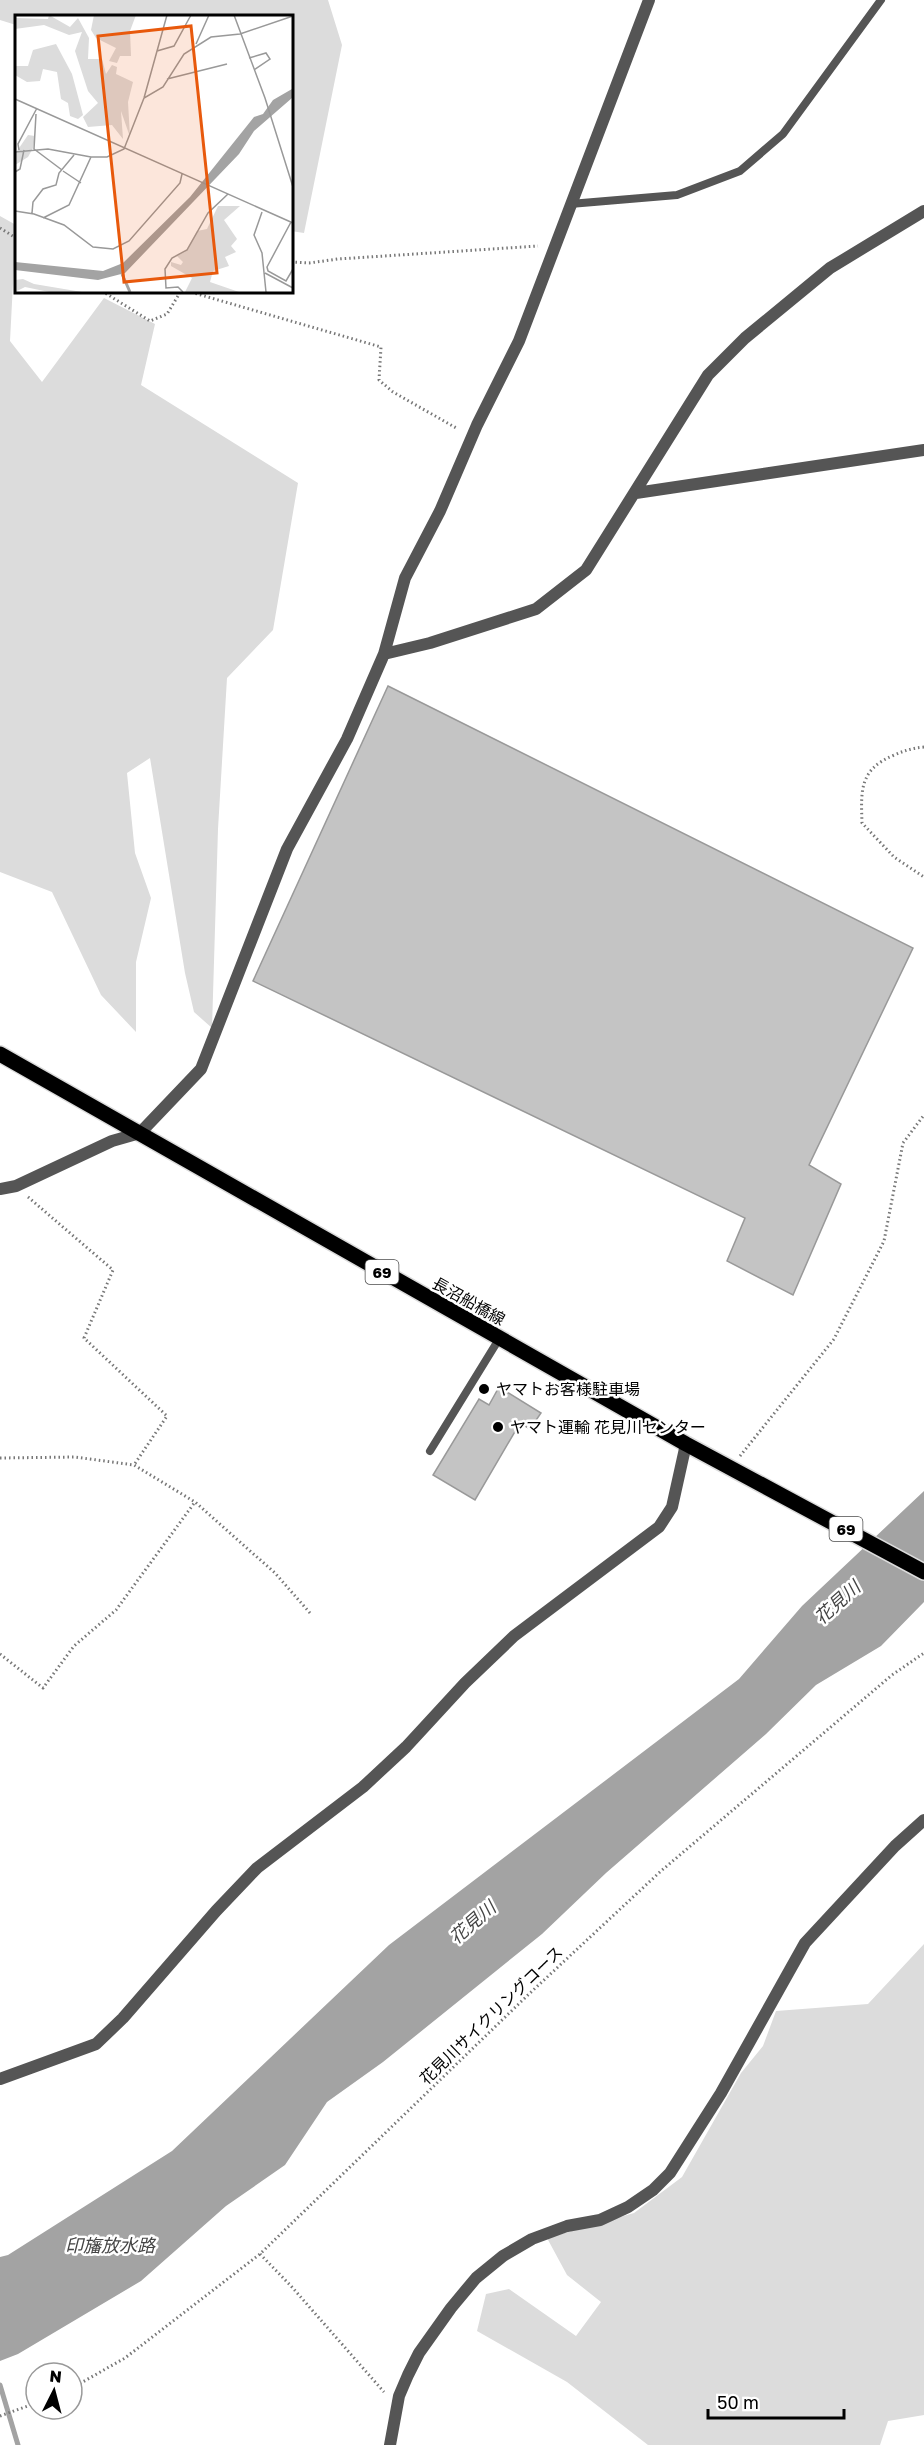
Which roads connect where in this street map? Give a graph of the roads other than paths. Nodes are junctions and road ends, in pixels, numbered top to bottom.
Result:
1 (649, 0) edge
2 (881, 0) edge
3 (570, 204) junction
4 (924, 211) edge
5 (924, 450) edge
6 (636, 493) junction
7 (384, 654) junction
8 (0, 1054) edge
9 (140, 1133) junction
10 (0, 1189) edge
11 (499, 1339) junction
12 (686, 1443) junction
13 (430, 1451) dead end
14 (924, 1572) edge
15 (924, 1820) edge
16 (0, 2079) edge
17 (390, 2445) edge

1 - 3 street
2 - 3 lane
3 - 7 street
4 - 6 street
5 - 6 street
6 - 7 street
7 - 9 street
8 - 9 main road, 長沼船橋線 / 69
9 - 10 street
9 - 11 main road, 長沼船橋線 / 69
11 - 12 main road, 長沼船橋線 / 69
11 - 13 lane
12 - 14 main road, 長沼船橋線 / 69
12 - 16 street
15 - 17 street

